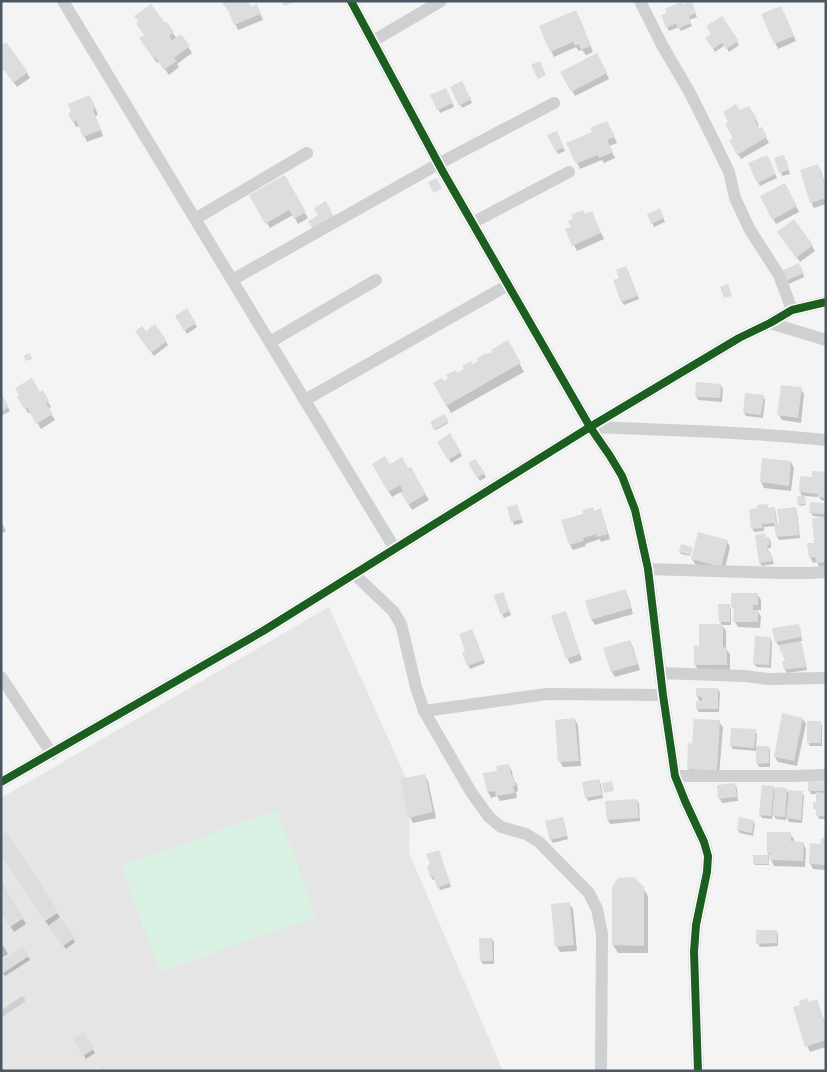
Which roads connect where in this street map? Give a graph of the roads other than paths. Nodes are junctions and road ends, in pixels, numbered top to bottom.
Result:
1 (63, 1) edge
2 (351, 1) edge
3 (441, 1) edge
4 (640, 1) edge
5 (372, 41) junction
6 (554, 103) dead end
7 (307, 153) dead end
8 (438, 164) junction
9 (569, 172) dead end
10 (195, 219) junction
11 (472, 223) junction
12 (232, 280) junction
13 (376, 280) dead end
14 (508, 285) junction
15 (826, 302) edge
16 (792, 310) junction
17 (770, 323) junction
18 (826, 340) edge
19 (270, 342) junction
20 (305, 400) junction
21 (590, 427) junction
22 (826, 440) edge
23 (395, 549) junction
24 (648, 569) junction
25 (826, 572) edge
26 (354, 574) junction
27 (660, 673) junction
28 (1, 677) edge
29 (826, 678) edge
30 (662, 695) junction
31 (424, 711) junction
32 (52, 754) junction
33 (826, 775) edge
34 (675, 776) junction
35 (1, 782) edge
36 (22, 1000) dead end
37 (1, 1014) edge
38 (600, 1071) edge
39 (698, 1071) edge

1 - 10 street
2 - 5 street
3 - 5 street
4 - 16 street
5 - 8 street
6 - 8 street
7 - 10 street
8 - 11 street
8 - 12 street
9 - 11 street
10 - 12 street
11 - 14 street
12 - 19 street
13 - 19 street
14 - 20 street
14 - 21 street
15 - 16 street
16 - 17 street
17 - 18 street
17 - 21 street
19 - 20 street
20 - 23 street
21 - 22 street
21 - 23 street
21 - 24 street
23 - 26 street
24 - 25 street
24 - 27 street
26 - 31 street
26 - 32 street
27 - 29 street
27 - 30 street
28 - 32 street
30 - 31 street
30 - 34 street
31 - 38 street
32 - 35 street
33 - 34 street
34 - 39 street
36 - 37 lane

